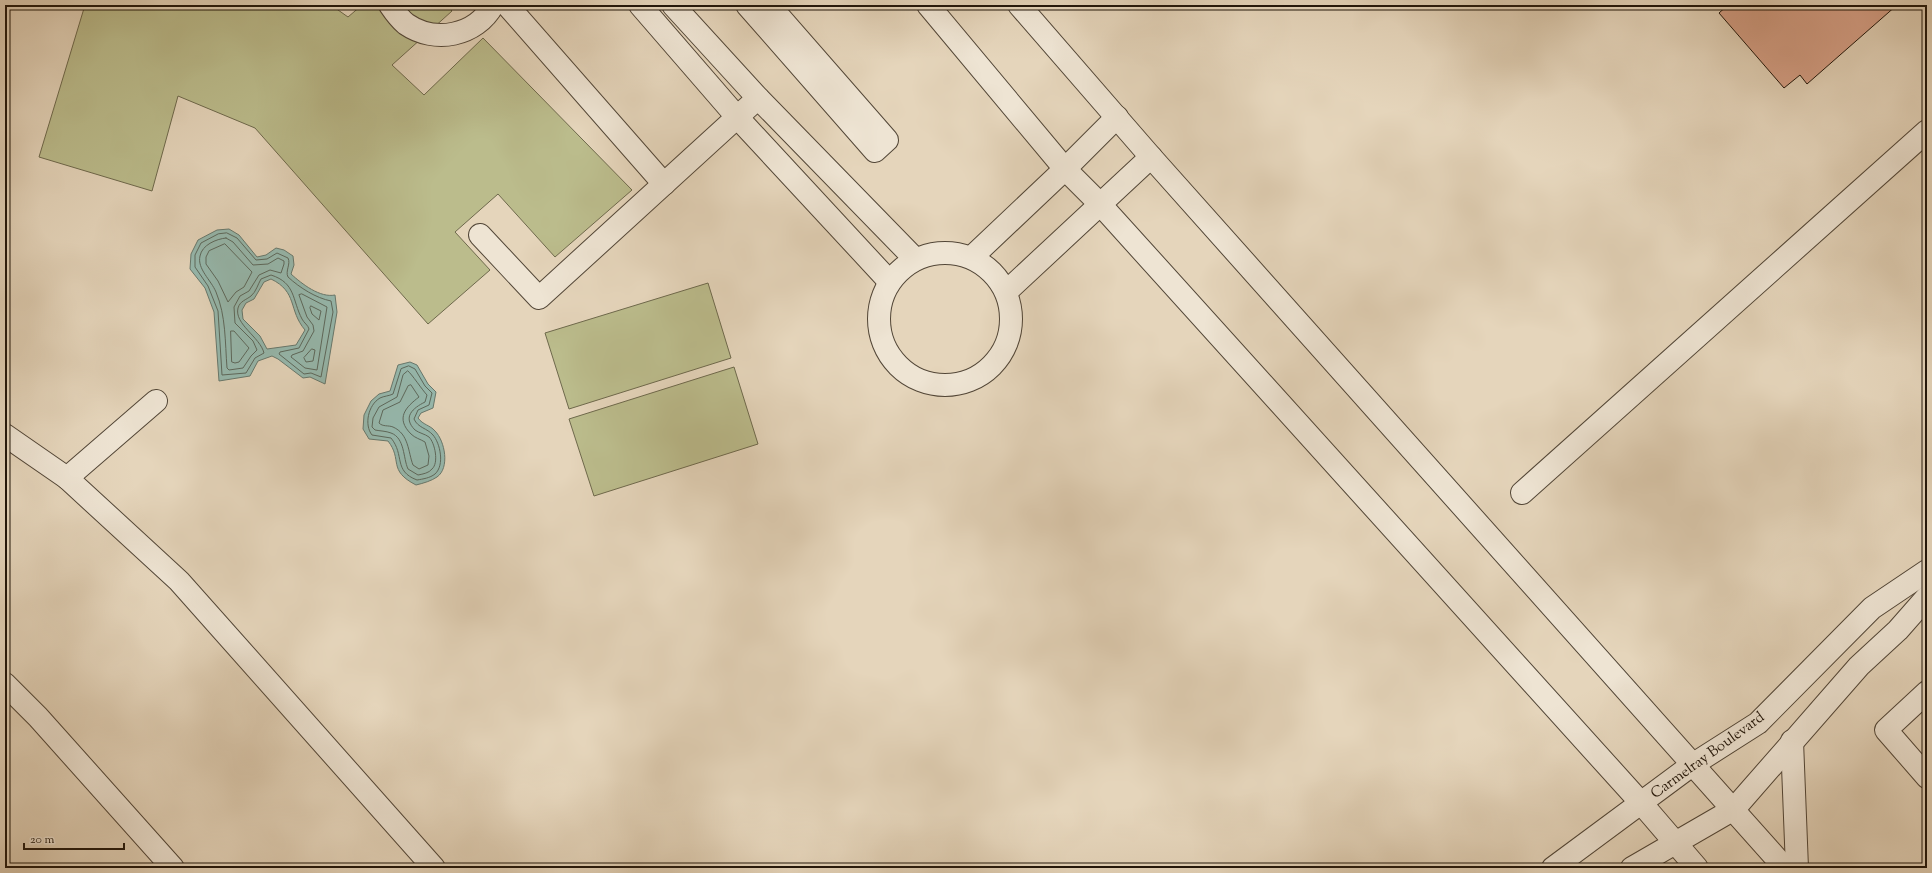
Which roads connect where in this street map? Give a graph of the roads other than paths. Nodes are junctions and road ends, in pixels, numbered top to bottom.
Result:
1 (390, 5) edge
2 (493, 5) edge
3 (507, 5) edge
4 (640, 5) edge
5 (673, 5) edge
6 (747, 5) edge
7 (769, 5) edge
8 (928, 5) edge
9 (1019, 5) edge
10 (758, 98) junction
11 (737, 117) junction
12 (1117, 117) junction
13 (1927, 131) edge
14 (1151, 157) junction
15 (1065, 169) junction
16 (664, 184) junction
17 (1100, 204) junction
18 (480, 235) dead end
19 (972, 258) junction
20 (915, 259) junction
21 (889, 281) junction
22 (1006, 292) junction
23 (156, 401) dead end
24 (5, 434) edge
25 (67, 478) junction
26 (1522, 493) dead end
27 (1927, 571) edge
28 (1927, 597) edge
29 (5, 684) edge
30 (1927, 692) edge
31 (1792, 741) junction
32 (1692, 766) junction
33 (1927, 777) edge
34 (1642, 804) junction
35 (1734, 809) junction
36 (1675, 843) junction
37 (173, 868) edge
38 (434, 868) edge
39 (1553, 868) edge
40 (1632, 868) edge
41 (1697, 868) edge
42 (1785, 868) edge
43 (1797, 868) edge

1 - 2 street
3 - 16 street
4 - 11 street
5 - 10 street
6 - 7 street
8 - 15 street
9 - 12 street
10 - 11 street
10 - 20 street
11 - 16 street
11 - 21 street
12 - 14 street
12 - 15 street
13 - 26 street
14 - 17 street
14 - 32 street
15 - 17 street
15 - 19 street
16 - 18 street
17 - 22 street
17 - 34 street
19 - 20 street
19 - 22 street
20 - 21 street
21 - 22 street
23 - 25 street
24 - 25 street
25 - 38 street
27 - 32 street, Carmelray Boulevard
28 - 31 street
29 - 37 street
30 - 33 street
31 - 35 street
31 - 43 street
32 - 34 street, Carmelray Boulevard
32 - 35 street
34 - 36 street
34 - 39 street, Carmelray Boulevard
35 - 36 street
35 - 42 street
36 - 40 street
36 - 41 street

